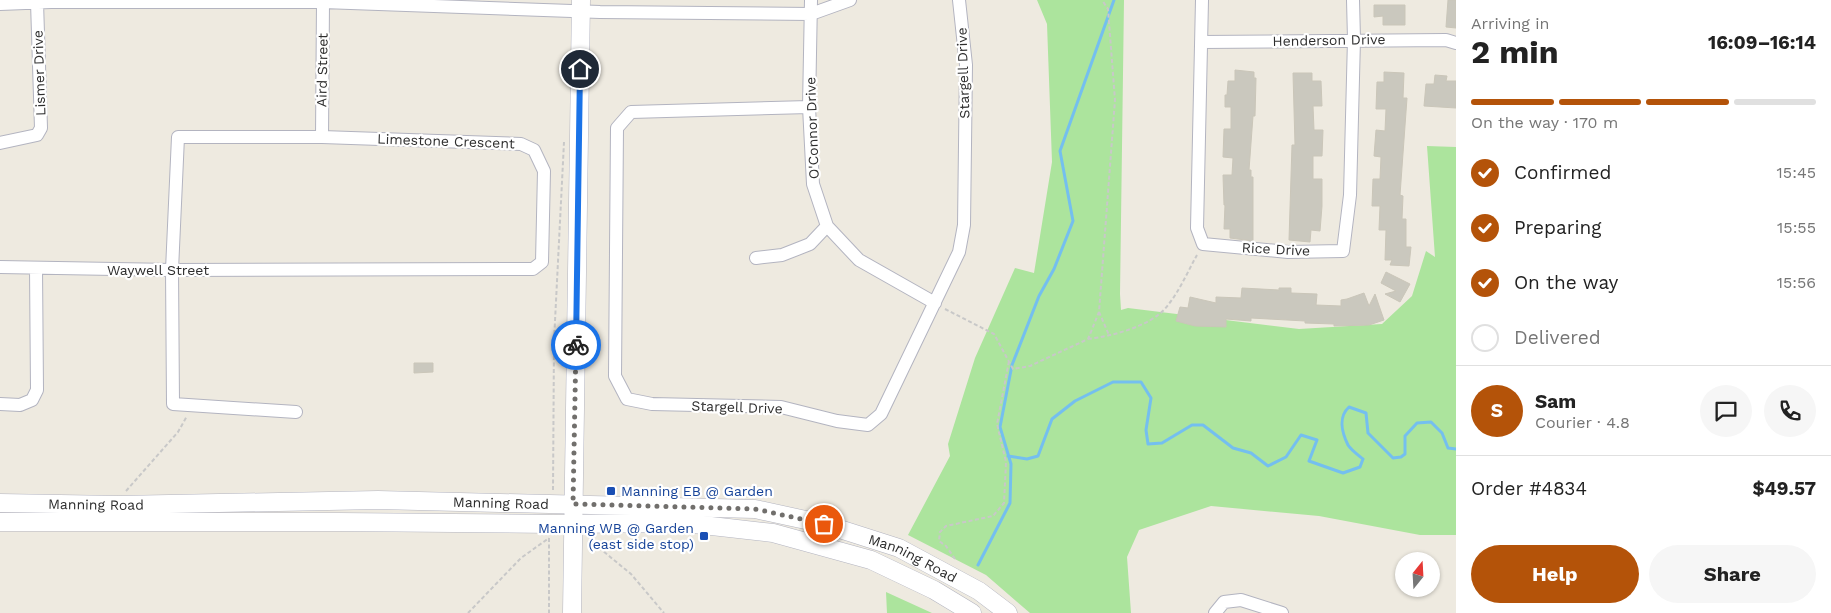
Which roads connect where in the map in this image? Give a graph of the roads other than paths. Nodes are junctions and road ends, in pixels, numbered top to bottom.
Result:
1 (811, 0) edge
2 (850, 0) edge
3 (959, 0) edge
4 (1202, 0) edge
5 (1353, 0) edge
6 (37, 2) junction
7 (323, 2) junction
8 (0, 4) edge
9 (581, 6) edge
10 (811, 14) junction
11 (1354, 39) junction
12 (1201, 42) junction
13 (1456, 43) edge
14 (809, 107) junction
15 (322, 137) junction
16 (0, 143) edge
17 (827, 226) junction
18 (756, 258) dead end
19 (0, 267) edge
20 (36, 268) junction
21 (172, 270) junction
22 (317, 270) joint
23 (935, 304) junction
24 (0, 404) edge
25 (296, 412) dead end
26 (0, 504) edge
27 (573, 504) junction
28 (0, 522) edge
29 (573, 524) junction
30 (572, 613) edge
31 (972, 613) edge
32 (1008, 613) edge
33 (1215, 613) edge
34 (1282, 613) edge

1 - 10 street, O'Connor Drive
2 - 10 street
3 - 23 street, Stargell Drive
4 - 12 street
5 - 11 street, Rice Drive
6 - 7 street
6 - 8 street
6 - 16 street, Lismer Drive
7 - 9 street
7 - 15 street, Aird Street
9 - 10 street
9 - 27 main road
10 - 14 street, O'Connor Drive
11 - 12 street, Henderson Drive
11 - 12 street, Rice Drive
11 - 13 street, Henderson Drive
14 - 17 street, O'Connor Drive
14 - 23 street, Stargell Drive
15 - 21 street, Limestone Crescent
15 - 22 street, Limestone Crescent
17 - 18 street
17 - 23 street, O'Connor Drive
19 - 20 street, Waywell Street
20 - 21 street, Waywell Street
20 - 24 street
21 - 22 street, Waywell Street
21 - 25 street
26 - 27 main road, Manning Road
27 - 29 main road
27 - 32 main road, Manning Road
28 - 29 main road, Manning Road
29 - 30 main road
29 - 31 main road, Manning Road
33 - 34 street

